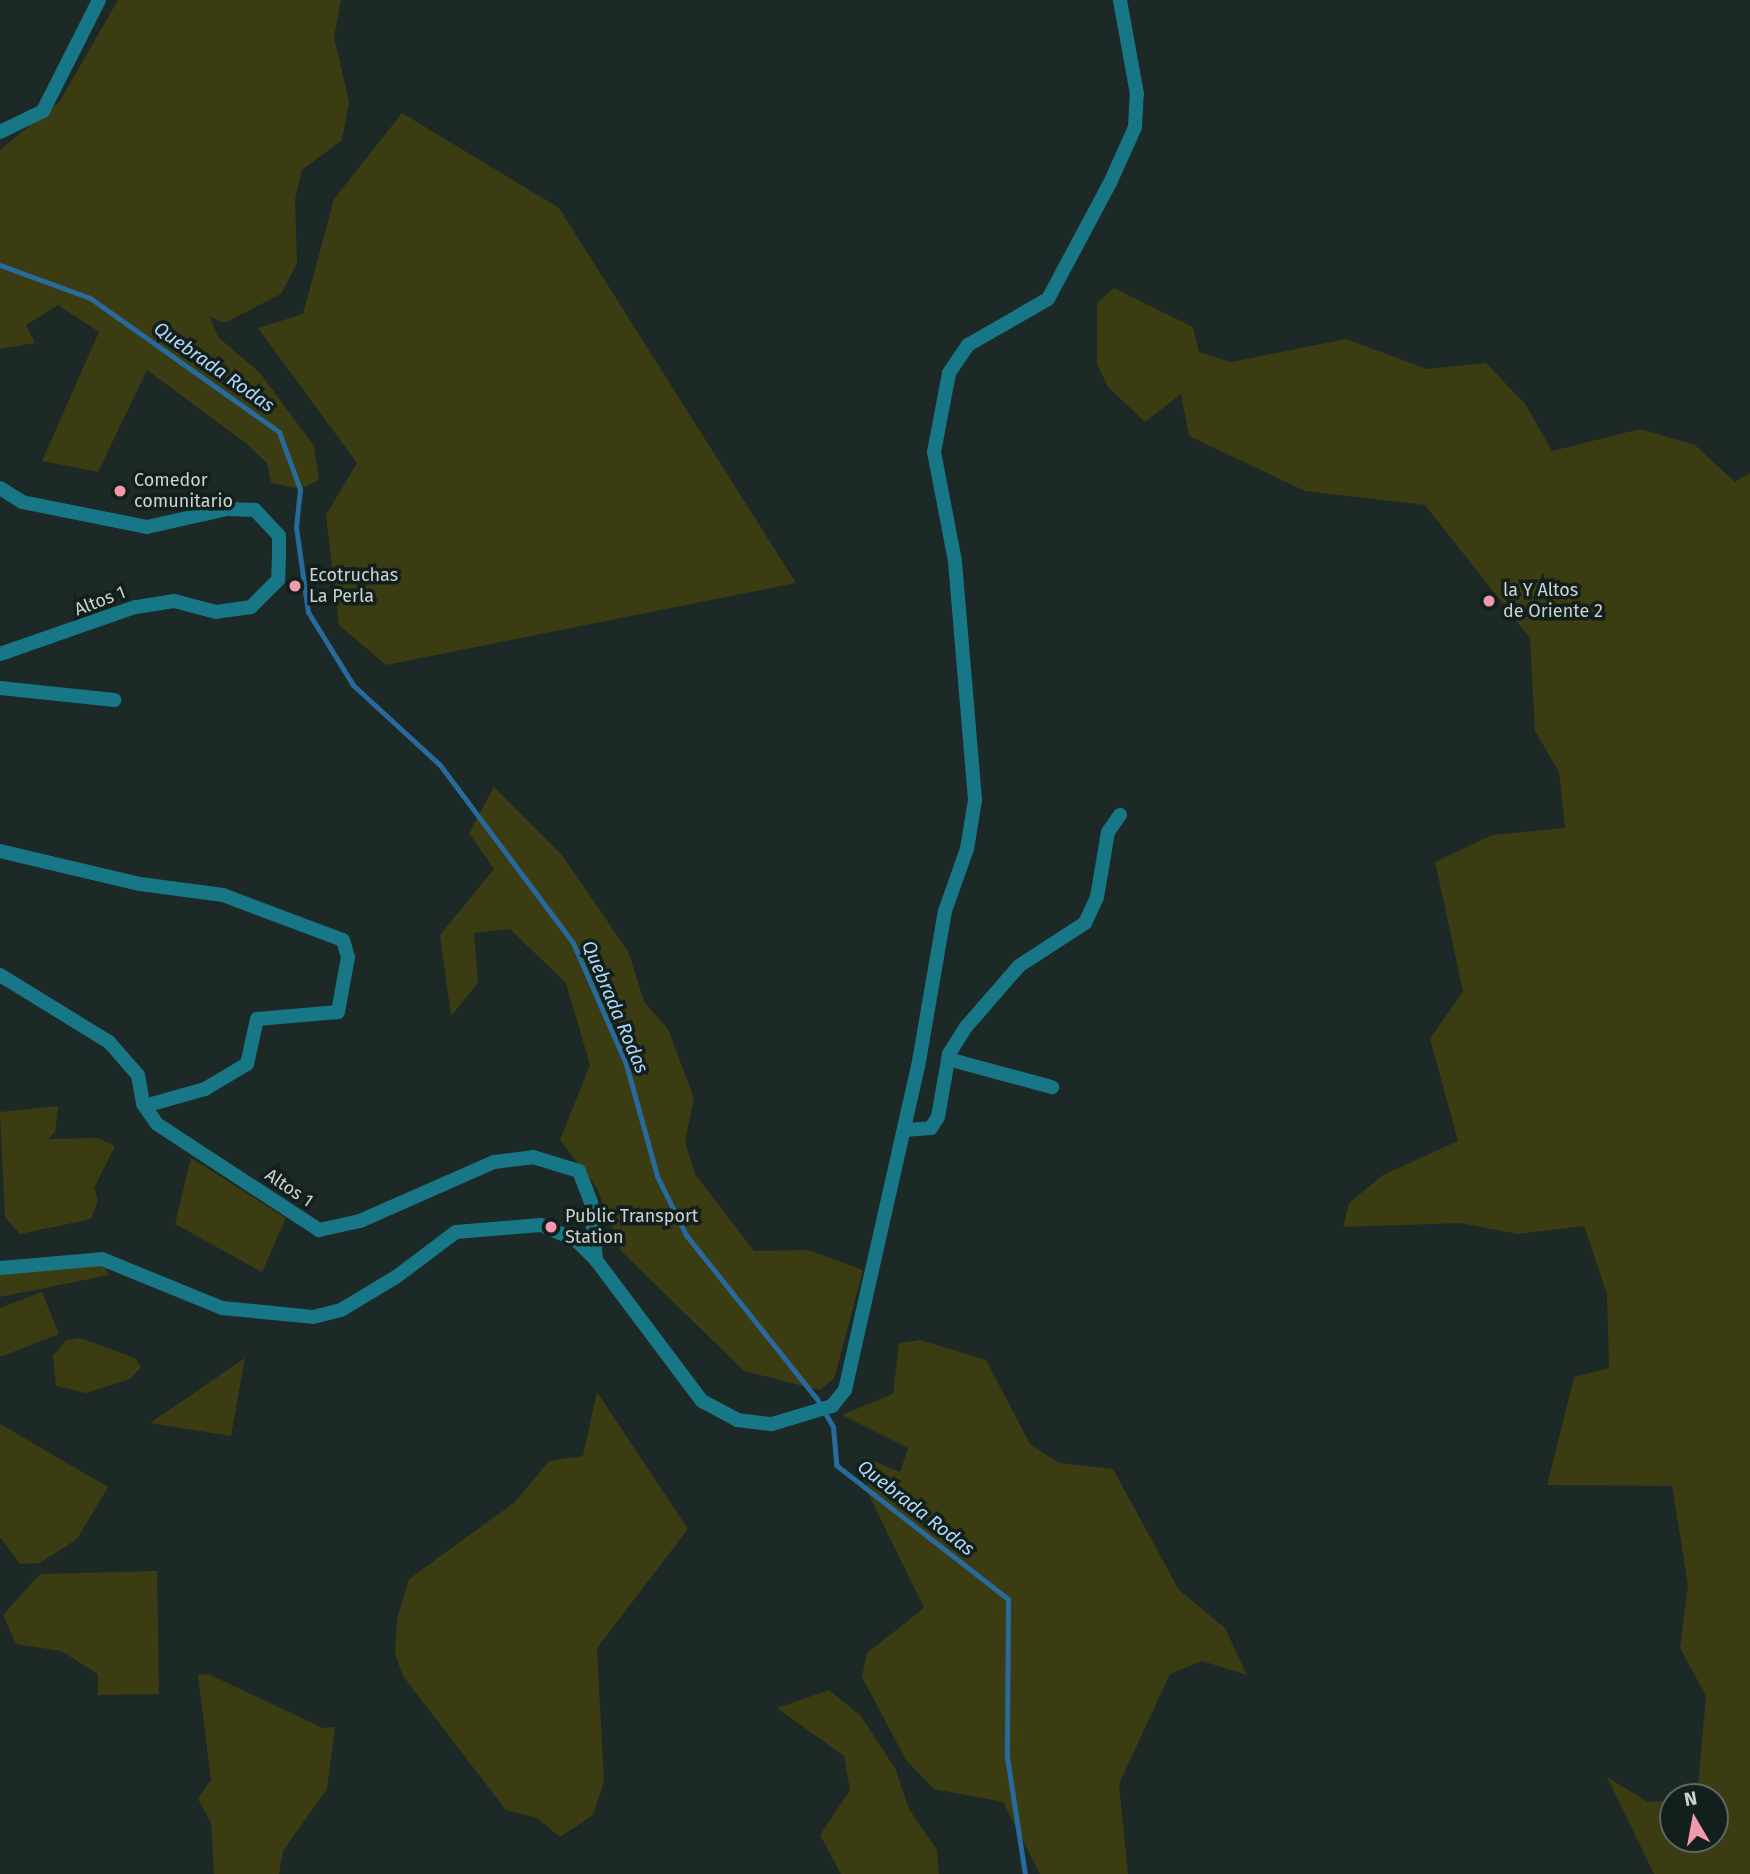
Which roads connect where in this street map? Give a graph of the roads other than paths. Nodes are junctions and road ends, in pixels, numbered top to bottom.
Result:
1 (99, 0) edge
2 (1119, 0) edge
3 (0, 132) edge
4 (0, 488) edge
5 (0, 654) edge
6 (0, 688) edge
7 (114, 700) dead end
8 (1120, 815) dead end
9 (0, 851) edge
10 (0, 975) edge
11 (948, 1059) junction
12 (1052, 1087) dead end
13 (148, 1105) junction
14 (904, 1130) junction
15 (596, 1260) junction
16 (0, 1268) edge

1 - 3 street
2 - 14 street
4 - 5 street, Altos 1
6 - 7 street
8 - 11 street
9 - 13 street
10 - 13 street, Altos 1
11 - 12 street
11 - 14 street
13 - 15 street, Altos 1
14 - 15 street
15 - 16 street

